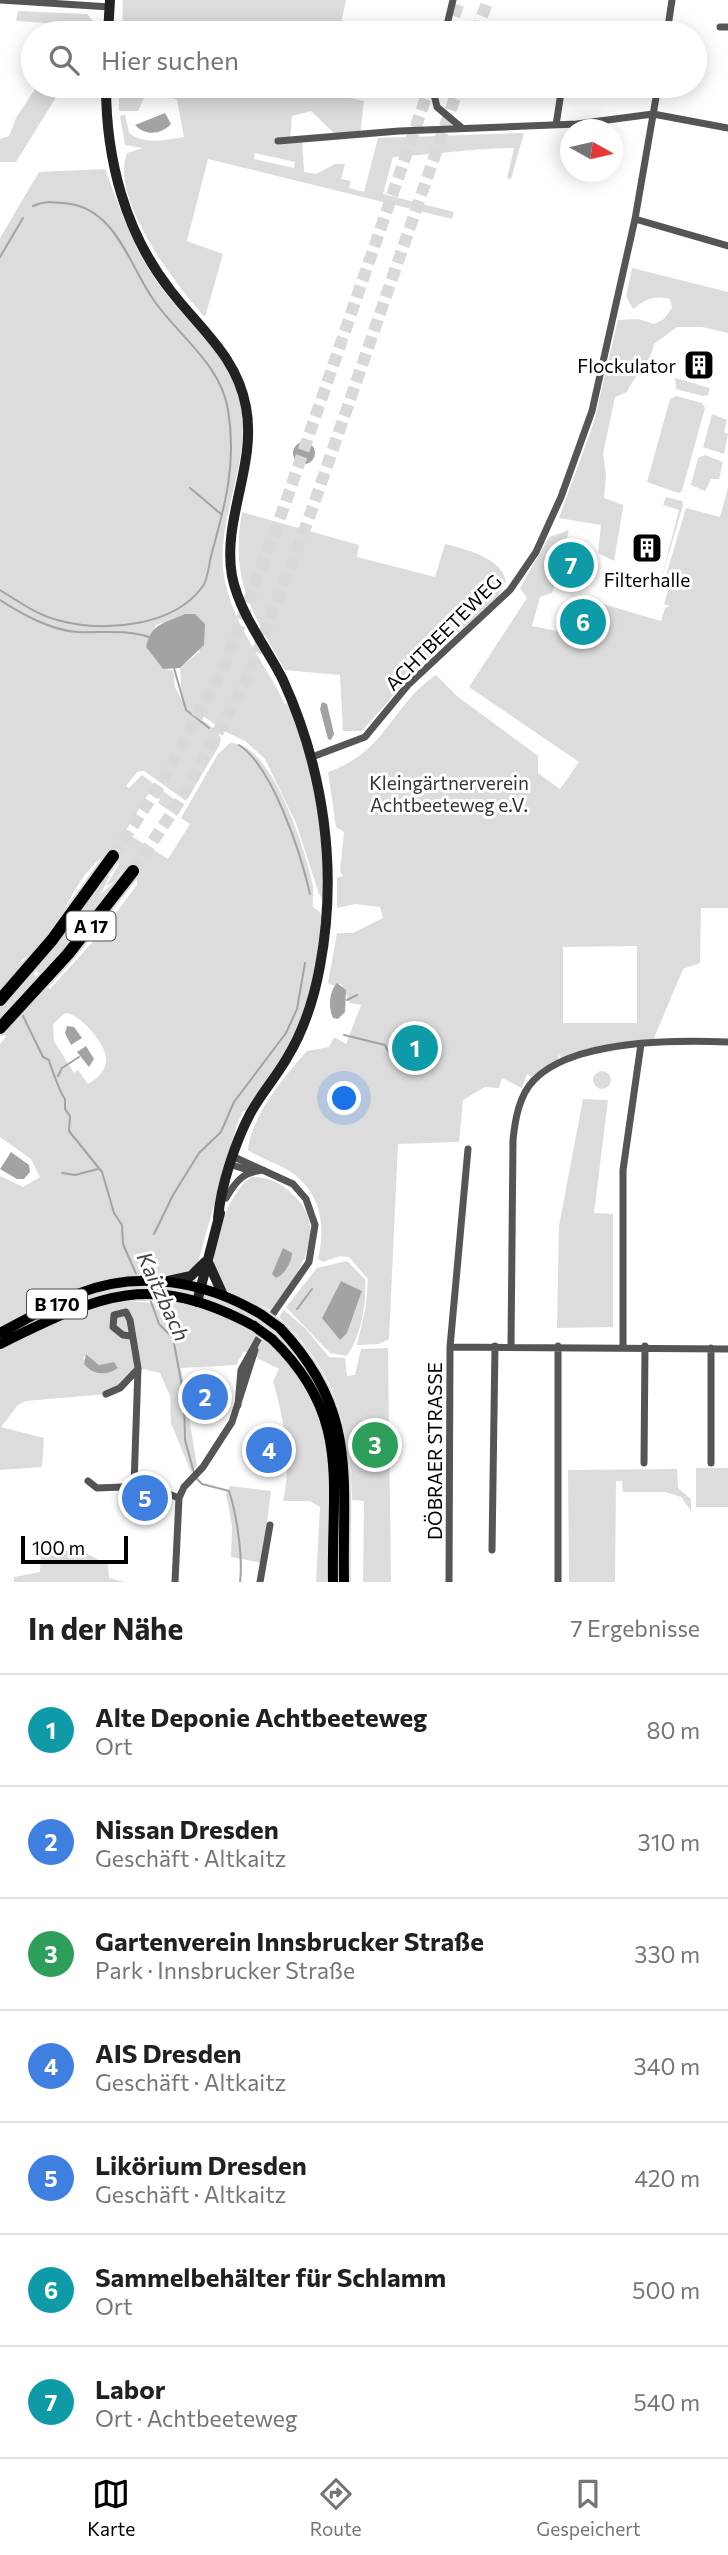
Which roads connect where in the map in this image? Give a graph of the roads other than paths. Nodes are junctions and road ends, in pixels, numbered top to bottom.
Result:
1 (1, 0) edge
2 (453, 0) edge
3 (672, 0) edge
4 (110, 4) edge
5 (448, 21) edge
6 (669, 21) edge
7 (107, 98) edge
8 (435, 98) edge
9 (560, 98) edge
10 (656, 98) edge
11 (653, 114) junction
12 (556, 125) junction
13 (462, 128) junction
14 (728, 128) edge
15 (278, 141) dead end
16 (635, 219) junction
17 (728, 246) edge
18 (312, 757) junction
19 (113, 856) tunnel mouth
20 (133, 871) tunnel mouth
21 (0, 1000) edge
22 (0, 1028) edge
23 (728, 1042) edge
24 (641, 1044) junction
25 (468, 1149) dead end
26 (233, 1161) junction
27 (264, 1170) junction
28 (251, 1171) junction
29 (226, 1198) junction
30 (218, 1218) junction
31 (207, 1259) junction
32 (164, 1281) junction
33 (200, 1288) junction
34 (223, 1295) junction
35 (197, 1301) junction
36 (0, 1333) edge
37 (131, 1336) dead end
38 (259, 1340) junction
39 (0, 1344) edge
40 (511, 1345) junction
41 (495, 1346) junction
42 (558, 1346) junction
43 (623, 1346) junction
44 (645, 1346) junction
45 (450, 1347) junction
46 (711, 1348) junction
47 (728, 1349) edge
48 (138, 1368) junction
49 (106, 1394) dead end
50 (237, 1405) junction
51 (644, 1463) dead end
52 (710, 1463) dead end
53 (88, 1481) dead end
54 (134, 1485) junction
55 (180, 1498) junction
56 (270, 1525) dead end
57 (492, 1550) dead end
58 (175, 1582) edge
59 (260, 1582) edge
60 (333, 1582) edge
61 (344, 1582) edge
62 (449, 1582) edge
63 (558, 1582) edge

1 - 4 street
2 - 5 street
3 - 6 street
7 - 18 main road
8 - 13 street
9 - 12 street
10 - 11 street, ACHTBEETEWEG
11 - 12 street
11 - 14 street
11 - 16 street, ACHTBEETEWEG
12 - 13 street
13 - 15 street
16 - 17 street
16 - 18 street, ACHTBEETEWEG
18 - 26 main road
19 - 21 highway, A 17
20 - 22 highway, A 17
23 - 24 street
24 - 40 street
24 - 43 street
25 - 45 street
26 - 27 street
26 - 28 street
26 - 29 main road
26 - 30 main road
27 - 28 street
27 - 38 street
28 - 29 street
29 - 30 main road
30 - 31 main road
31 - 32 main road
31 - 33 main road
31 - 34 main road
32 - 33 main road, B 170
32 - 36 main road, B 170
33 - 34 main road, B 170
33 - 35 main road
34 - 61 main road, B 170, bridge
35 - 39 main road, B 170
35 - 60 main road, B 170, bridge
37 - 48 street
38 - 50 street
38 - 50 street
40 - 41 street, DÖBRAER STRASSE
40 - 42 street, DÖBRAER STRASSE
41 - 45 street, DÖBRAER STRASSE
41 - 57 street
42 - 43 street, DÖBRAER STRASSE
42 - 63 street
43 - 44 street, DÖBRAER STRASSE
44 - 46 street, DÖBRAER STRASSE
44 - 51 street
45 - 62 street, DÖBRAER STRASSE
46 - 47 street, DÖBRAER STRASSE
46 - 52 street
48 - 49 street
48 - 54 street
50 - 55 street
53 - 54 street
54 - 55 street
55 - 58 street
56 - 59 street

